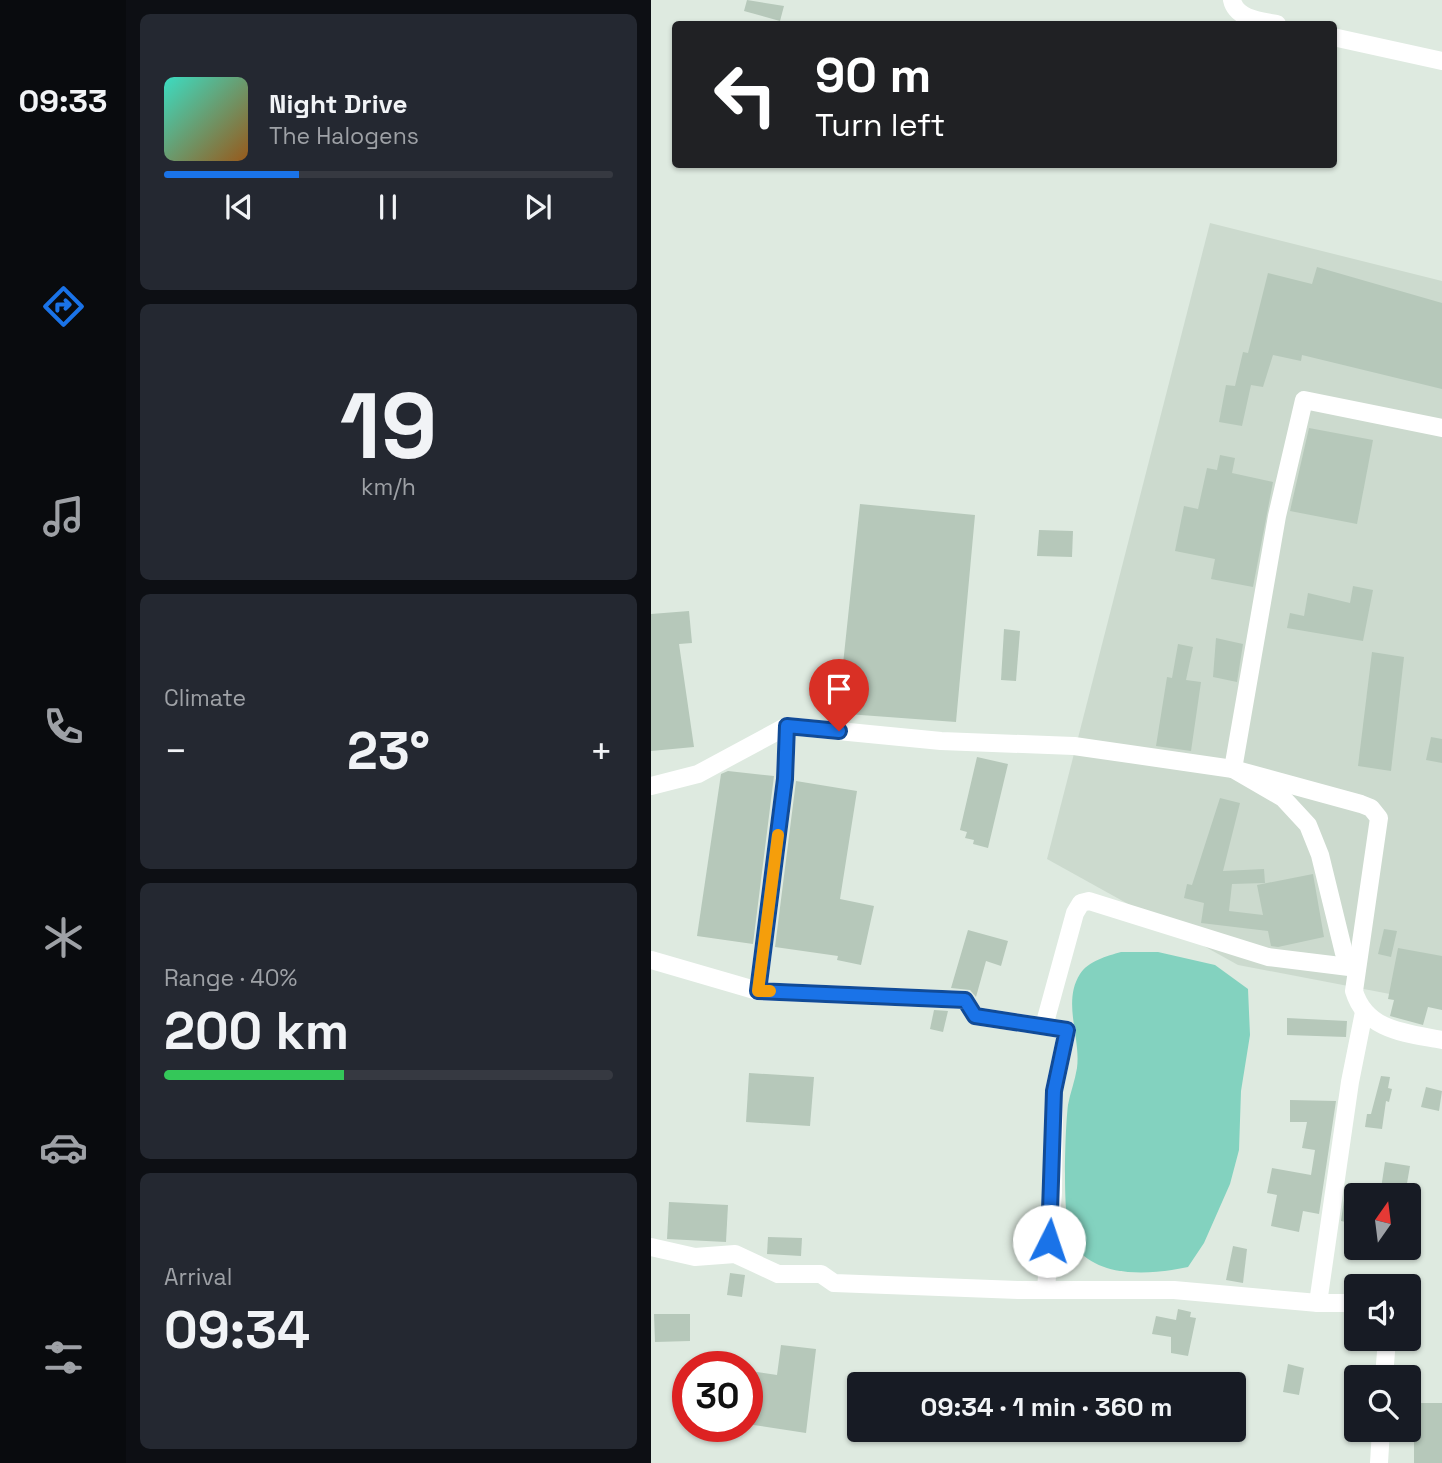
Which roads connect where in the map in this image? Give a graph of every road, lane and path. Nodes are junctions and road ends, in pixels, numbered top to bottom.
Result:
1 (1232, 0) edge
2 (1267, 21) edge
3 (1337, 38) edge
4 (1442, 61) edge
5 (1442, 428) edge
6 (787, 726) junction
7 (1233, 769) junction
8 (651, 786) edge
9 (651, 960) edge
10 (1357, 968) junction
11 (758, 991) junction
12 (1364, 1012) junction
13 (1044, 1026) junction
14 (1442, 1040) edge
15 (651, 1247) edge
16 (1045, 1290) junction
17 (1318, 1303) junction
18 (1344, 1303) edge
19 (1380, 1442) edge
20 (1379, 1463) edge

1 - 2 street
3 - 4 street
5 - 7 street
6 - 7 street
6 - 8 street
6 - 11 street
7 - 10 street
7 - 10 street
9 - 11 street
10 - 12 street
10 - 13 street
11 - 13 street
12 - 14 street
12 - 17 street
13 - 16 street
15 - 16 street
16 - 17 street
17 - 18 street
19 - 20 street

